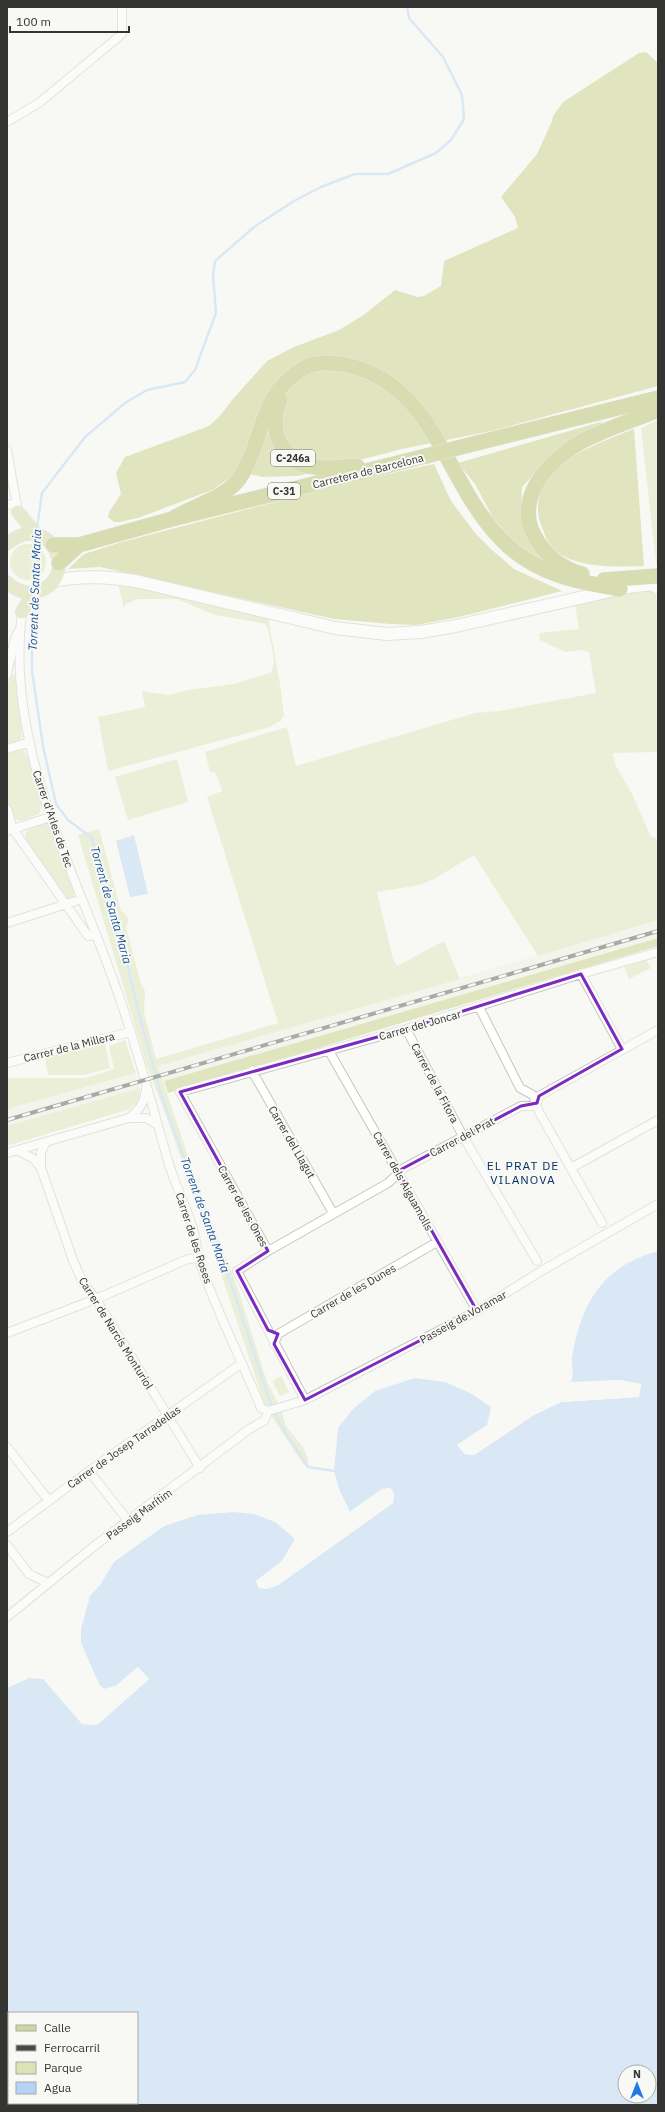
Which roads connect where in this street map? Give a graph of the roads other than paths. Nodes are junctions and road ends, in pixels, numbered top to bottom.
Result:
1 (122, 7) edge
2 (7, 122) edge
3 (305, 367) junction
4 (658, 398) edge
5 (658, 410) edge
6 (7, 450) edge
7 (396, 464) junction
8 (7, 505) edge
9 (18, 509) junction
10 (172, 519) junction
11 (37, 535) junction
12 (10, 541) edge
13 (53, 544) junction
14 (78, 545) junction
15 (59, 563) junction
16 (658, 576) edge
17 (608, 580) junction
18 (53, 581) junction
19 (7, 582) edge
20 (583, 582) junction
21 (624, 588) junction
22 (658, 588) edge
23 (18, 590) junction
24 (37, 592) junction
25 (22, 612) junction
26 (20, 628) junction
27 (7, 671) edge
28 (20, 671) junction
29 (30, 742) junction
30 (7, 749) edge
31 (7, 809) edge
32 (50, 817) junction
33 (10, 830) edge
34 (82, 899) junction
35 (67, 904) junction
36 (7, 923) edge
37 (95, 934) junction
38 (658, 952) edge
39 (581, 974) junction
40 (479, 1007) junction
41 (406, 1029) junction
42 (658, 1030) edge
43 (130, 1032) junction
44 (622, 1049) junction
45 (329, 1051) junction
46 (7, 1063) edge
47 (252, 1071) junction
48 (146, 1086) junction
49 (180, 1092) joint
50 (537, 1103) junction
51 (129, 1118) junction
52 (658, 1120) edge
53 (158, 1124) junction
54 (464, 1137) junction
55 (46, 1142) junction
56 (17, 1150) junction
57 (7, 1153) edge
58 (41, 1168) junction
59 (570, 1168) junction
60 (399, 1172) junction
61 (658, 1204) edge
62 (333, 1213) junction
63 (602, 1223) dead end
64 (437, 1242) junction
65 (268, 1251) junction
66 (198, 1258) junction
67 (537, 1261) dead end
68 (96, 1299) junction
69 (477, 1311) junction
70 (268, 1330) junction
71 (7, 1333) edge
72 (278, 1334) junction
73 (274, 1344) junction
74 (242, 1362) junction
75 (305, 1400) junction
76 (266, 1410) junction
77 (168, 1417) junction
78 (7, 1447) edge
79 (200, 1468) junction
80 (88, 1471) junction
81 (49, 1501) junction
82 (129, 1522) junction
83 (7, 1532) edge
84 (7, 1545) edge
85 (48, 1582) junction
86 (7, 1617) edge

1 - 2 street
3 - 7 highway, C-246a
3 - 10 highway
3 - 20 highway
4 - 7 highway, Carretera de Barcelona / C-31, bridge
5 - 17 highway
6 - 9 street
7 - 10 highway, Carretera de Barcelona / C-31
8 - 9 street
9 - 11 main road
9 - 12 main road
10 - 14 highway, Carretera de Barcelona / C-31
11 - 12 main road
11 - 13 main road
13 - 14 highway, C-31
13 - 15 main road
14 - 15 highway, C-31
15 - 18 main road, C-31
16 - 17 highway
16 - 21 main road
17 - 20 highway
18 - 21 main road
18 - 24 main road
19 - 23 main road
20 - 21 highway
21 - 22 main road
23 - 24 main road
23 - 25 main road
24 - 25 main road
25 - 26 street, Carrer d'Arles de Tec
26 - 27 street, Carrer d'Arles de Tec
26 - 28 street, Carrer d'Arles de Tec
27 - 28 street
28 - 29 street, Carrer d'Arles de Tec
29 - 30 street
29 - 32 street, Carrer d'Arles de Tec
31 - 33 street
32 - 33 street
32 - 34 street, Carrer d'Arles de Tec
33 - 35 street
34 - 35 street
34 - 37 street, Carrer d'Arles de Tec
35 - 36 street
35 - 37 street
37 - 43 street, Carrer d'Arles de Tec
38 - 39 street, Carrer del Joncar
39 - 40 street, Carrer del Joncar
39 - 44 street
40 - 41 street, Carrer del Joncar
40 - 50 street
41 - 45 street, Carrer del Joncar
41 - 54 street, Carrer de la Fitora
42 - 44 street
43 - 46 street, Carrer de la Millera
43 - 48 street, Carrer d'Arles de Tec
44 - 50 street
45 - 47 street, Carrer del Joncar
45 - 60 street, Carrer dels Aiguamolls
47 - 49 street, Carrer del Joncar
47 - 62 street, Carrer del Llagut
48 - 51 street
48 - 53 street, Carrer de les Roses
49 - 65 street, Carrer de les Ones
50 - 54 street, Carrer del Prat
50 - 59 street
51 - 53 street
51 - 55 street
52 - 59 street
53 - 66 street, Carrer de les Roses
54 - 60 street, Carrer del Prat
54 - 67 street, Carrer de la Fitora
55 - 56 street
55 - 58 street, Carrer de Narcís Monturiol
56 - 57 street
56 - 58 street, Carrer de Narcís Monturiol
58 - 68 street, Carrer de Narcís Monturiol
59 - 63 street
60 - 62 street, Carrer del Prat
60 - 64 street, Carrer dels Aiguamolls
61 - 69 street, Passeig de Voramar
62 - 65 street, Carrer del Prat
64 - 69 street, Carrer dels Aiguamolls
64 - 72 street, Carrer de les Dunes
65 - 70 street, Carrer de les Ones
66 - 68 street
66 - 74 street, Carrer de les Roses
68 - 71 street
68 - 77 street, Carrer de Narcís Monturiol
69 - 75 street, Passeig de Voramar
70 - 72 street
70 - 73 street, Carrer de les Ones
72 - 73 street
73 - 75 street, Carrer de les Ones
74 - 76 street, Carrer de les Roses
74 - 77 street, Carrer de Josep Tarradellas
75 - 76 street, Passeig de Voramar
76 - 79 street, Passeig Marítim
77 - 79 street, Carrer de Narcís Monturiol
77 - 80 street, Carrer de Josep Tarradellas
78 - 81 street
79 - 82 street, Passeig Marítim
80 - 81 street, Carrer de Josep Tarradellas
80 - 82 street
81 - 83 street, Carrer de Josep Tarradellas
82 - 85 street, Passeig Marítim
84 - 85 street
85 - 86 street, Passeig Marítim

